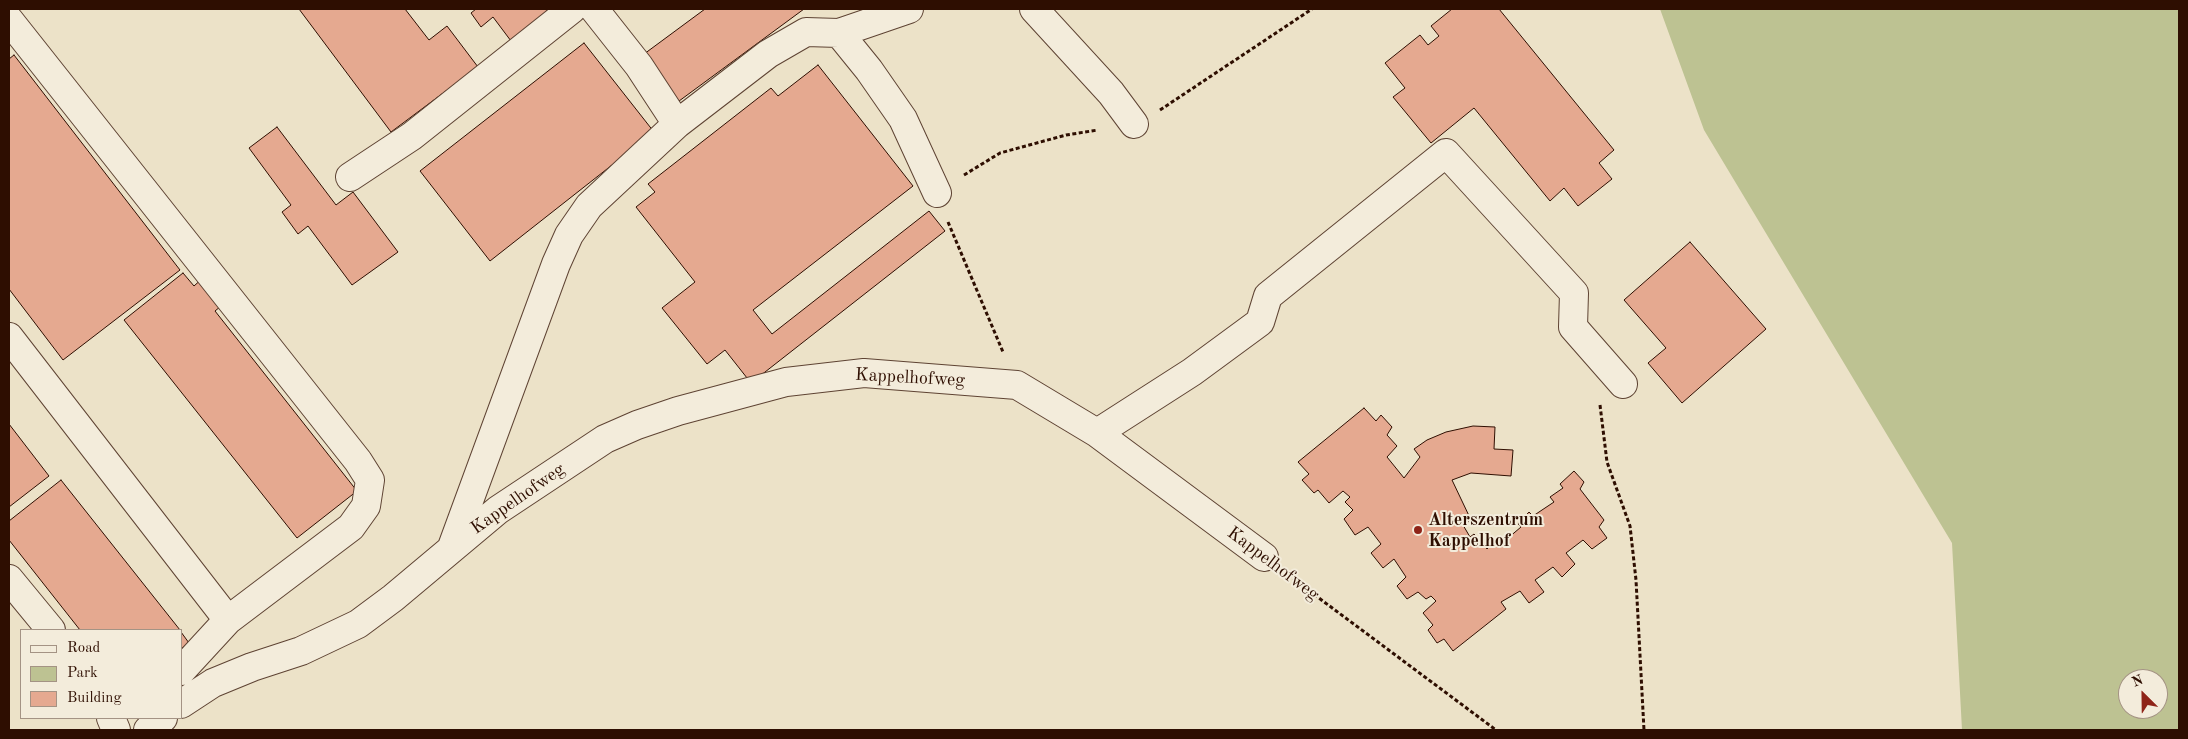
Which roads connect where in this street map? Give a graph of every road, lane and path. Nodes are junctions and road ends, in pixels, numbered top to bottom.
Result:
1 (572, 9) edge
2 (594, 9) edge
3 (909, 9) edge
4 (1034, 9) edge
5 (1312, 9) edge
6 (9, 20) edge
7 (839, 33) junction
8 (677, 124) junction
9 (1134, 124) junction
10 (350, 177) dead end
11 (936, 193) junction
12 (9, 337) edge
13 (1623, 384) dead end
14 (1017, 385) junction
15 (1598, 396) dead end
16 (1097, 433) junction
17 (452, 547) junction
18 (1264, 557) joint
19 (9, 579) edge
20 (228, 620) junction
21 (50, 629) edge
22 (182, 670) edge
23 (182, 703) edge
24 (162, 719) edge
25 (148, 730) edge
26 (1496, 730) edge
27 (1644, 730) edge

1 - 10 street
2 - 8 street
3 - 7 street
4 - 9 street
5 - 9 path
6 - 20 street
7 - 8 street
7 - 11 street
8 - 17 street
9 - 11 path
11 - 14 path
12 - 20 street
13 - 16 street
14 - 16 street, Kappelhofweg
14 - 17 street, Kappelhofweg
15 - 27 path
16 - 18 street, Kappelhofweg
17 - 23 street, Kappelhofweg
18 - 26 path, Kappelhofweg
19 - 21 street
20 - 22 street
24 - 25 street

